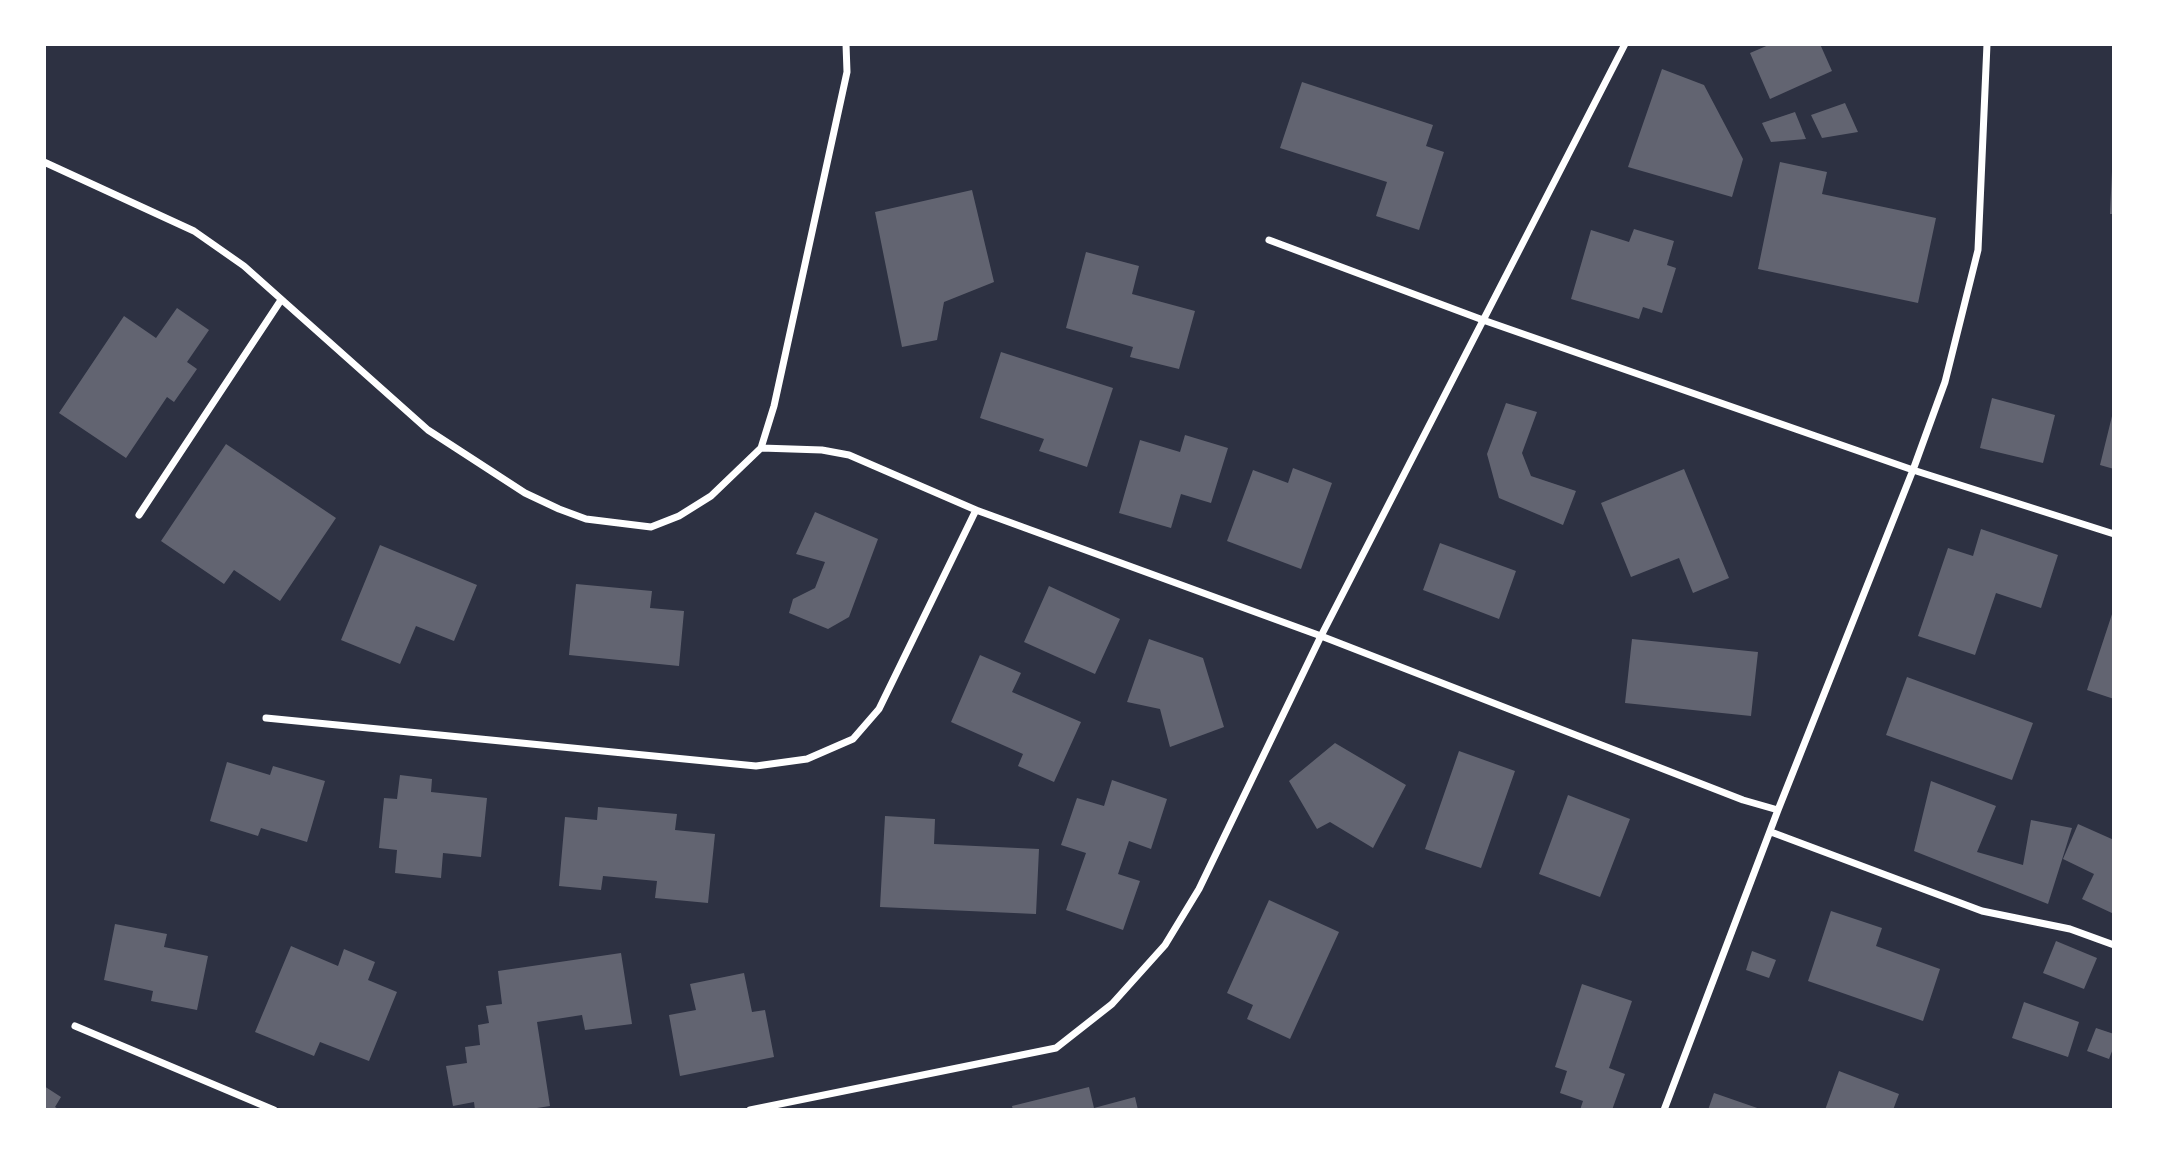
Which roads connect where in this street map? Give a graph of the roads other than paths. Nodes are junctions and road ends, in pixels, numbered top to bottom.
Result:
1 (846, 44) edge
2 (1625, 44) edge
3 (1987, 44) edge
4 (44, 162) edge
5 (1269, 240) dead end
6 (281, 300) junction
7 (1483, 320) junction
8 (761, 448) junction
9 (1913, 470) junction
10 (976, 510) junction
11 (139, 515) dead end
12 (2114, 534) edge
13 (1321, 636) junction
14 (266, 718) dead end
15 (1778, 810) junction
16 (1771, 832) junction
17 (2114, 945) edge
18 (75, 1026) dead end
19 (274, 1110) edge
20 (750, 1110) edge
21 (1664, 1110) edge

1 - 8 street
2 - 7 street
3 - 9 street
4 - 6 street
5 - 7 street
6 - 8 street
6 - 11 street
7 - 9 street
7 - 13 street
8 - 10 street
9 - 12 street
9 - 15 street
10 - 13 street
10 - 14 street
13 - 15 street
13 - 20 street
15 - 16 street
16 - 17 street
16 - 21 street
18 - 19 street

